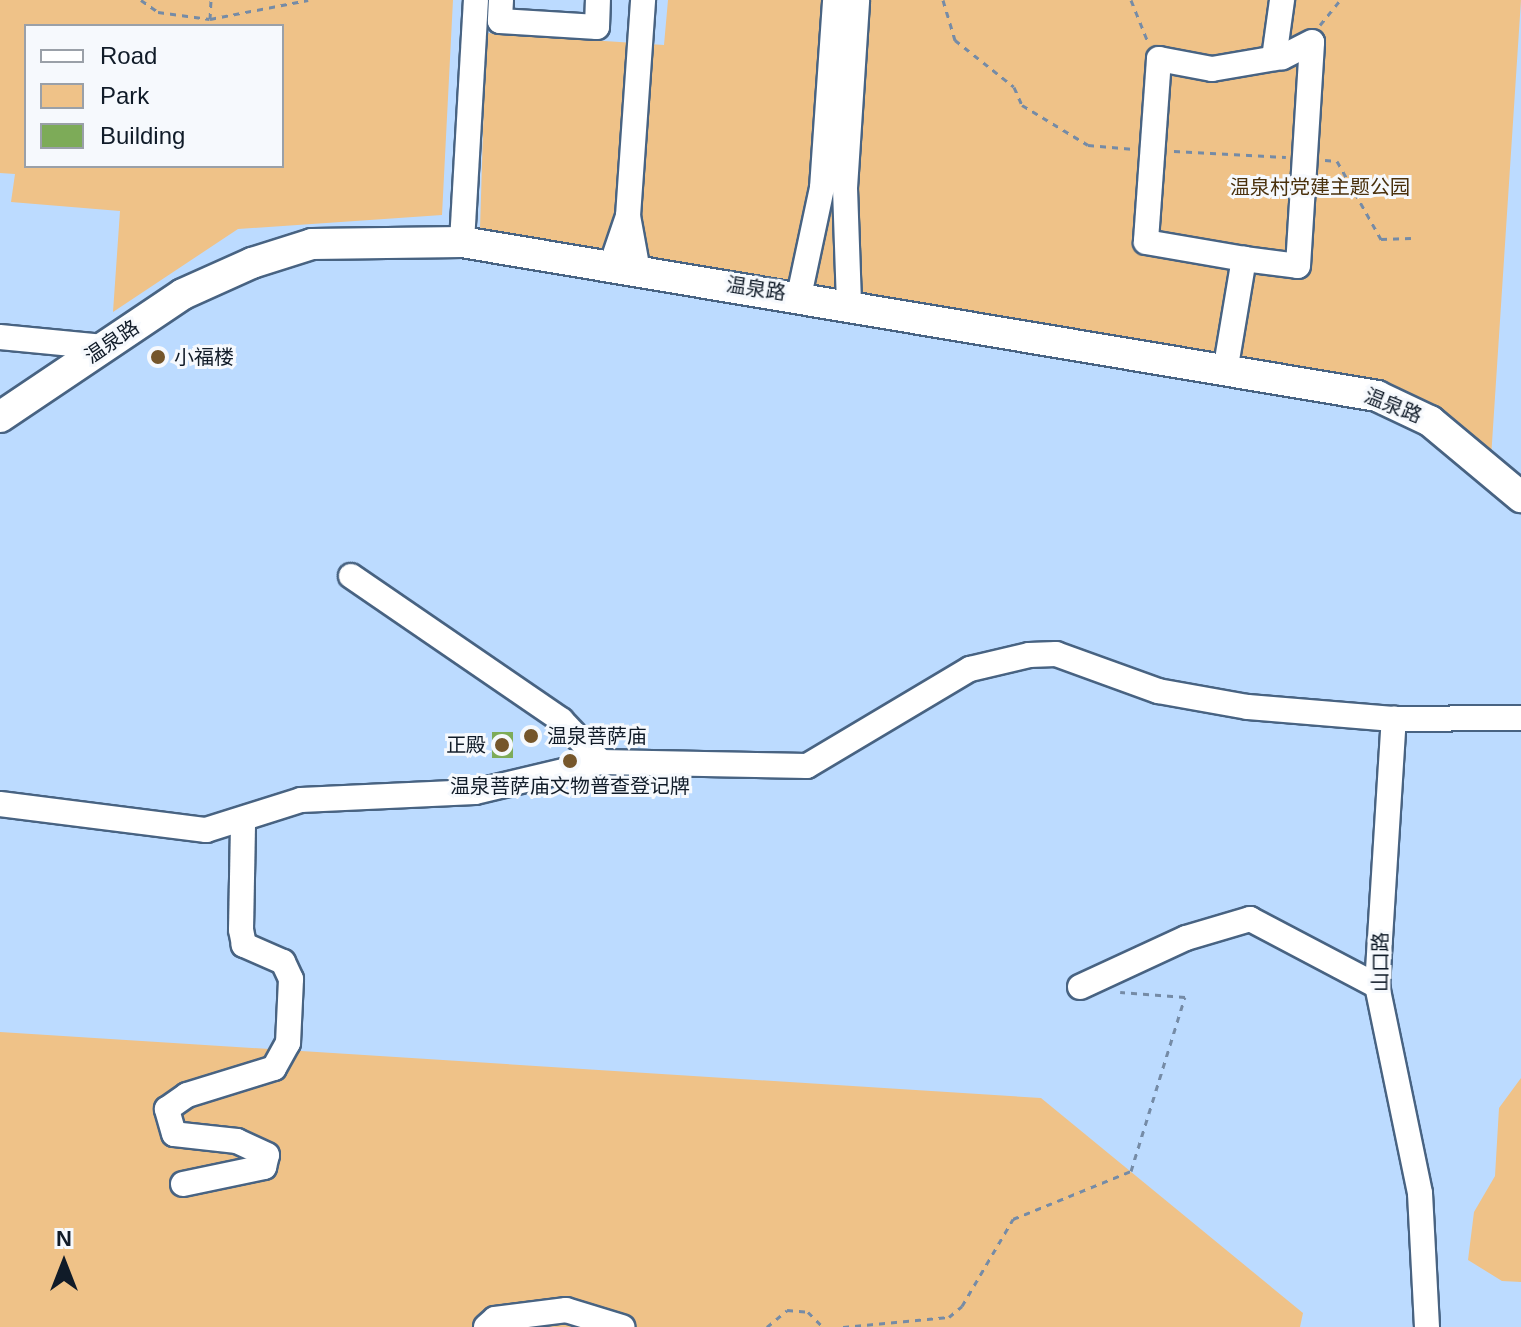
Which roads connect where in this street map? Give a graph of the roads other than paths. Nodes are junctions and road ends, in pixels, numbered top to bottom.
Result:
1 (476, 0) edge
2 (501, 0) edge
3 (598, 0) edge
4 (643, 0) edge
5 (835, 0) edge
6 (857, 0) edge
7 (1282, 0) edge
8 (1274, 58) junction
9 (462, 242) junction
10 (1244, 259) junction
11 (624, 269) junction
12 (799, 296) junction
13 (849, 303) junction
14 (0, 337) edge
15 (104, 347) junction
16 (1226, 366) junction
17 (0, 417) edge
18 (1521, 497) edge
19 (351, 576) dead end
20 (1521, 718) edge
21 (1394, 719) junction
22 (601, 762) junction
23 (0, 804) edge
24 (243, 821) junction
25 (1377, 986) junction
26 (1080, 987) dead end
27 (183, 1184) dead end
28 (486, 1327) edge
29 (622, 1327) edge
30 (1427, 1327) edge

1 - 9 street
2 - 3 street
4 - 11 street
5 - 12 street
6 - 13 street
7 - 8 street
8 - 10 street
8 - 10 street
9 - 11 main road, 温泉路
9 - 15 main road, 温泉路
10 - 16 street
11 - 12 main road, 温泉路
12 - 13 main road, 温泉路
13 - 16 main road, 温泉路
14 - 15 street
15 - 17 main road, 温泉路
16 - 18 main road, 温泉路
19 - 22 street
20 - 21 street
21 - 22 street
21 - 25 street, 山口路
22 - 24 street
23 - 24 street
24 - 27 street
25 - 26 street
25 - 30 street, 山口路
28 - 29 street

